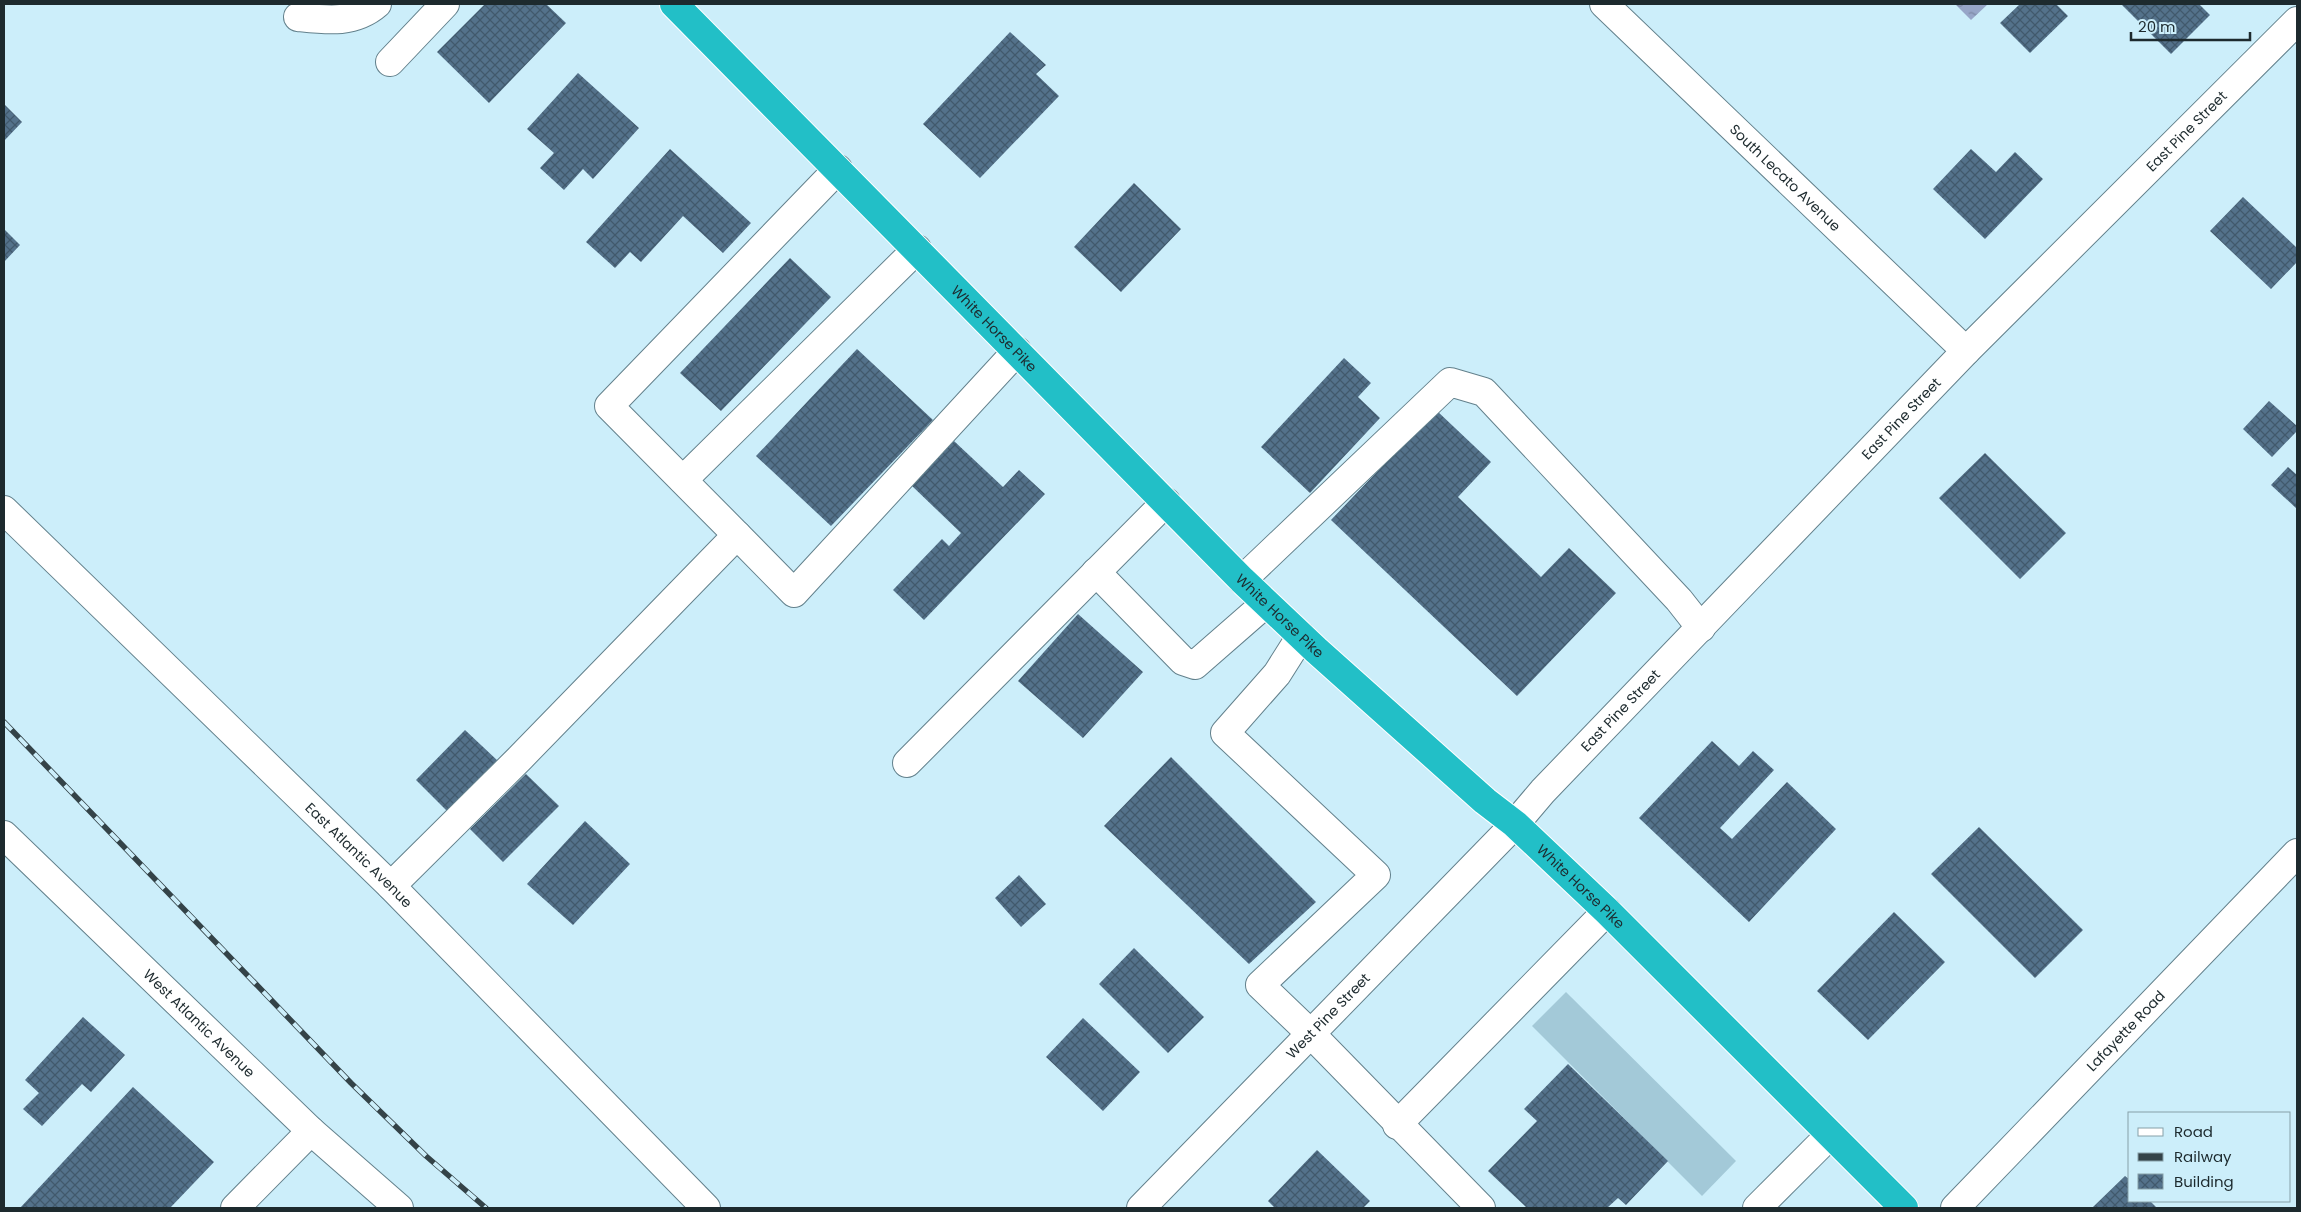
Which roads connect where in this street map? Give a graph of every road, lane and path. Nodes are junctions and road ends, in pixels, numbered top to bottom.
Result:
1 (378, 4) edge
2 (445, 4) edge
3 (674, 4) edge
4 (1604, 4) edge
5 (298, 17) dead end
6 (2297, 21) edge
7 (390, 62) dead end
8 (838, 169) junction
9 (917, 249) junction
10 (1017, 351) junction
11 (1966, 351) junction
12 (683, 480) junction
13 (1166, 502) junction
14 (4, 510) edge
15 (737, 535) junction
16 (1096, 572) junction
17 (1242, 580) junction
18 (1266, 603) junction
19 (1701, 628) junction
20 (1301, 636) junction
21 (907, 763) dead end
22 (1515, 824) junction
23 (4, 835) edge
24 (2297, 853) edge
25 (391, 886) junction
26 (1608, 912) junction
27 (1310, 1033) junction
28 (1397, 1125) junction
29 (311, 1131) junction
30 (1829, 1136) junction
31 (235, 1208) edge
32 (399, 1208) edge
33 (706, 1208) edge
34 (1141, 1208) edge
35 (1481, 1208) edge
36 (1757, 1208) edge
37 (1904, 1208) edge
38 (1955, 1208) edge

1 - 5 street
2 - 7 street
3 - 8 highway, White Horse Pike
4 - 11 street, South Lecato Avenue
6 - 11 street, East Pine Street
8 - 9 highway, White Horse Pike
8 - 12 street
9 - 10 highway, White Horse Pike
9 - 12 street
10 - 13 highway, White Horse Pike
10 - 15 street
11 - 19 street, East Pine Street
12 - 15 street
13 - 16 street
13 - 17 highway, White Horse Pike
14 - 25 street, East Atlantic Avenue
15 - 25 street
16 - 18 street
16 - 21 street
17 - 18 highway, White Horse Pike
17 - 19 street
18 - 20 highway, White Horse Pike
19 - 22 street, East Pine Street
20 - 22 highway, White Horse Pike
20 - 27 street
22 - 26 highway, White Horse Pike
22 - 27 street, West Pine Street
23 - 29 street, West Atlantic Avenue
24 - 38 street, Lafayette Road
25 - 33 street, East Atlantic Avenue
26 - 28 street
26 - 30 highway, White Horse Pike
27 - 28 street
27 - 34 street, West Pine Street
28 - 35 street
29 - 31 street
29 - 32 street, West Atlantic Avenue
30 - 36 street
30 - 37 highway, White Horse Pike

